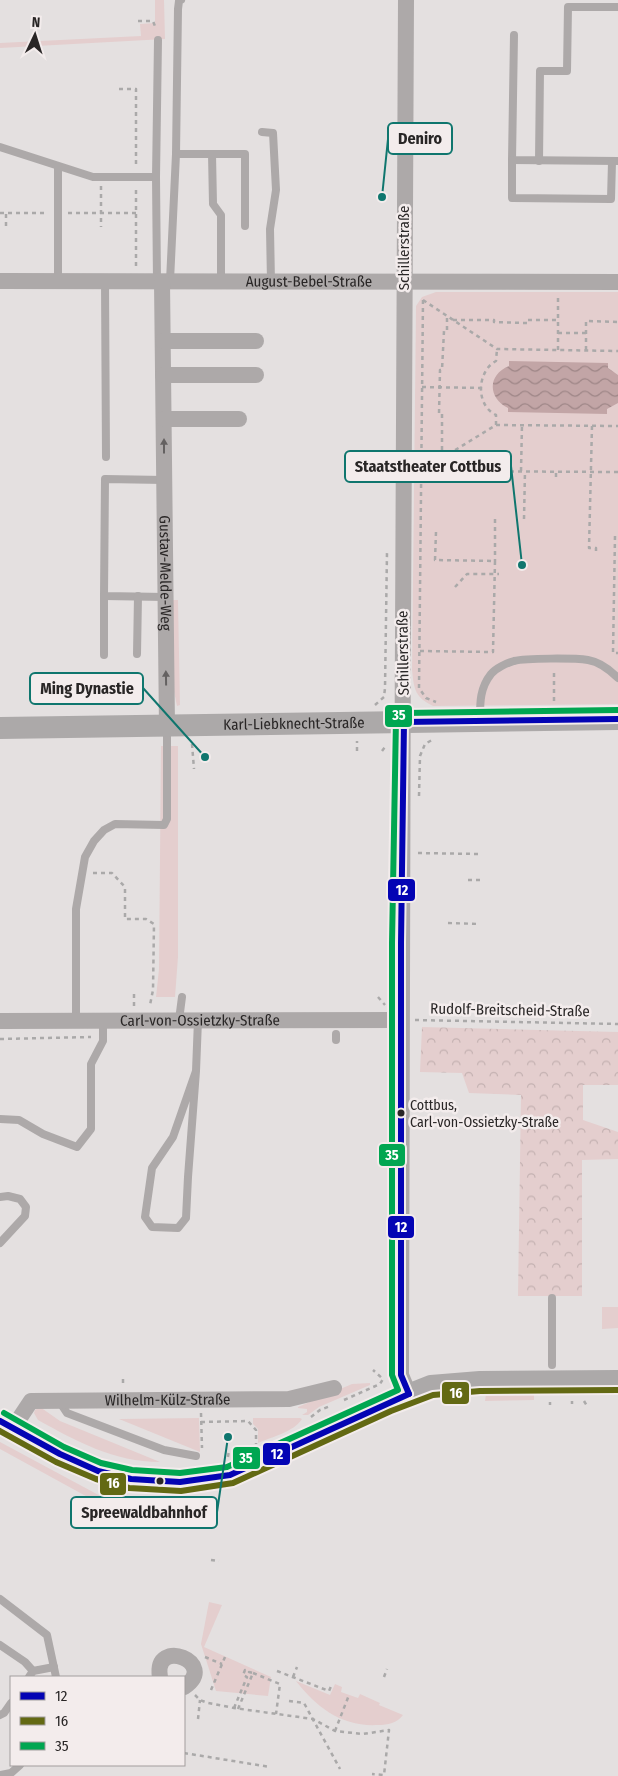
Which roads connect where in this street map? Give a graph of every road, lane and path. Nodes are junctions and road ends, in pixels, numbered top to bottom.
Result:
1 (181, 0) edge
2 (406, 0) edge
3 (618, 7) edge
4 (138, 21) dead end
5 (514, 35) dead end
6 (158, 40) joint
7 (262, 132) dead end
8 (0, 147) edge
9 (176, 154) junction
10 (212, 154) junction
11 (512, 160) junction
12 (539, 160) junction
13 (615, 161) edge
14 (58, 166) junction
15 (101, 177) junction
16 (156, 177) junction
17 (0, 213) edge
18 (6, 213) junction
19 (58, 213) junction
20 (101, 213) junction
21 (136, 213) dead end
22 (6, 226) dead end
23 (245, 226) dead end
24 (101, 227) dead end
25 (0, 281) edge
26 (58, 281) junction
27 (104, 282) junction
28 (163, 282) junction
29 (221, 282) junction
30 (271, 282) junction
31 (404, 282) junction
32 (618, 282) edge
33 (558, 298) dead end
34 (447, 317) junction
35 (451, 320) junction
36 (558, 320) junction
37 (618, 322) edge
38 (558, 333) junction
39 (586, 333) junction
40 (163, 341) junction
41 (256, 341) dead end
42 (497, 349) junction
43 (558, 350) junction
44 (586, 350) junction
45 (618, 351) edge
46 (163, 375) junction
47 (256, 375) dead end
48 (422, 387) junction
49 (440, 387) junction
50 (482, 388) junction
51 (164, 419) junction
52 (239, 419) dead end
53 (496, 425) junction
54 (522, 425) junction
55 (592, 426) junction
56 (618, 426) edge
57 (106, 457) dead end
58 (442, 458) junction
59 (421, 471) junction
60 (523, 471) junction
61 (556, 472) junction
62 (591, 472) junction
63 (618, 472) edge
64 (556, 477) dead end
65 (164, 480) junction
66 (524, 519) dead end
67 (495, 520) dead end
68 (436, 532) dead end
69 (615, 536) dead end
70 (596, 552) dead end
71 (495, 561) junction
72 (616, 566) edge
73 (494, 574) junction
74 (499, 574) dead end
75 (616, 574) edge
76 (455, 587) dead end
77 (104, 596) junction
78 (138, 596) junction
79 (165, 596) junction
80 (420, 651) junction
81 (618, 653) edge
82 (137, 654) dead end
83 (104, 655) dead end
84 (554, 672) dead end
85 (618, 678) edge
86 (385, 688) dead end
87 (380, 694) dead end
88 (384, 697) junction
89 (563, 701) dead end
90 (442, 702) dead end
91 (374, 706) dead end
92 (618, 719) edge
93 (480, 721) junction
94 (404, 722) junction
95 (167, 727) junction
96 (0, 728) edge
97 (434, 739) dead end
98 (357, 741) dead end
99 (192, 746) dead end
100 (385, 746) dead end
101 (357, 751) dead end
102 (382, 751) dead end
103 (420, 756) dead end
104 (194, 769) dead end
105 (418, 852) dead end
106 (480, 854) dead end
107 (82, 873) junction
108 (468, 880) dead end
109 (480, 880) dead end
110 (448, 923) dead end
111 (480, 924) dead end
112 (134, 990) dead end
113 (182, 997) dead end
114 (378, 997) dead end
115 (150, 1005) dead end
116 (385, 1005) dead end
117 (134, 1006) dead end
118 (103, 1020) junction
119 (179, 1020) junction
120 (198, 1020) junction
121 (401, 1020) junction
122 (0, 1021) edge
123 (76, 1021) junction
124 (618, 1024) edge
125 (196, 1071) junction
126 (0, 1119) edge
127 (0, 1197) edge
128 (0, 1243) edge
129 (552, 1298) dead end
130 (552, 1365) dead end
131 (373, 1370) dead end
132 (382, 1379) dead end
133 (618, 1381) edge
134 (334, 1388) dead end
135 (409, 1394) junction
136 (201, 1400) junction
137 (59, 1401) junction
138 (584, 1401) dead end
139 (587, 1406) dead end
140 (201, 1422) junction
141 (6, 1424) edge
142 (256, 1448) dead end
143 (199, 1456) joint
144 (211, 1560) dead end
145 (219, 1561) dead end
146 (0, 1599) edge
147 (0, 1645) edge
148 (225, 1657) dead end
149 (54, 1667) junction
150 (297, 1667) dead end
151 (387, 1669) dead end
152 (251, 1671) junction
153 (277, 1671) dead end
154 (31, 1674) edge
155 (56, 1676) edge
156 (160, 1676) edge
157 (293, 1676) junction
158 (384, 1677) dead end
159 (332, 1684) dead end
160 (185, 1686) edge
161 (211, 1690) dead end
162 (349, 1695) dead end
163 (200, 1700) dead end
164 (290, 1701) dead end
165 (208, 1702) dead end
166 (10, 1704) edge
167 (236, 1709) junction
168 (276, 1714) junction
169 (0, 1715) edge
170 (198, 1719) dead end
171 (313, 1720) junction
172 (336, 1731) junction
173 (185, 1753) edge
174 (19, 1766) edge
175 (270, 1767) dead end
176 (340, 1769) dead end
177 (372, 1774) dead end
178 (0, 1775) edge

1 - 9 lane
2 - 31 street, Schillerstraße
3 - 12 lane
4 - 6 path
5 - 11 lane
6 - 16 lane
7 - 30 lane
8 - 14 lane
9 - 10 lane
9 - 28 lane
10 - 23 lane
10 - 29 lane
11 - 12 lane
11 - 13 lane
12 - 13 lane
14 - 15 lane
14 - 19 lane
15 - 16 lane
15 - 20 path
16 - 28 lane
17 - 18 path
18 - 19 path
18 - 22 path
19 - 20 path
19 - 26 lane
20 - 21 path
20 - 24 path
25 - 26 street, August-Bebel-Straße
26 - 27 street, August-Bebel-Straße
27 - 28 street, August-Bebel-Straße
27 - 57 lane
28 - 29 street, August-Bebel-Straße
28 - 40 street, Gustav-Melde-Weg
29 - 30 street, August-Bebel-Straße
30 - 31 street, August-Bebel-Straße
31 - 32 street, August-Bebel-Straße
31 - 94 street, Schillerstraße
33 - 36 path
34 - 35 path
34 - 48 path
34 - 49 path
35 - 36 path
35 - 42 path
36 - 38 path
37 - 39 path
38 - 39 path
38 - 43 path
39 - 44 path
40 - 41 street
40 - 46 street, Gustav-Melde-Weg
42 - 43 path
42 - 50 path
43 - 44 path
44 - 45 path
46 - 47 street
46 - 51 street, Gustav-Melde-Weg
48 - 49 path
48 - 59 path
49 - 50 path
49 - 58 path
50 - 53 path
51 - 52 street
65 -> 51 street, Gustav-Melde-Weg
53 - 54 path
53 - 58 path
54 - 55 path
54 - 60 path
55 - 56 path
55 - 62 path
58 - 59 path
59 - 60 path
59 - 80 path
60 - 61 path
60 - 66 path
61 - 62 path
61 - 64 path
62 - 63 path
62 - 70 path
65 - 77 lane
65 - 79 street, Gustav-Melde-Weg
67 - 71 path
68 - 71 path
69 - 72 path
71 - 73 path
72 - 75 path
73 - 74 path
73 - 76 path
73 - 80 path
75 - 81 path
77 - 78 lane
77 - 83 lane
78 - 79 lane
78 - 82 lane
95 -> 79 street, Gustav-Melde-Weg
80 - 90 path
84 - 89 path
85 - 93 lane
86 - 88 path
87 - 88 path
88 - 91 path
92 - 93 main road, Karl-Liebknecht-Straße
93 - 94 main road, Karl-Liebknecht-Straße
94 - 95 main road, Karl-Liebknecht-Straße
94 - 121 street, Schillerstraße
95 - 96 main road, Karl-Liebknecht-Straße
95 - 107 lane
97 - 103 path
98 - 101 path
99 - 104 path
100 - 102 path
105 - 106 path
107 - 115 path
107 - 123 lane
108 - 109 path
110 - 111 path
112 - 117 path
113 - 119 lane
114 - 116 path
118 - 119 street, Carl-von-Ossietzky-Straße
118 - 123 street, Carl-von-Ossietzky-Straße
118 - 126 lane
119 - 120 street, Carl-von-Ossietzky-Straße
120 - 121 street, Carl-von-Ossietzky-Straße
120 - 125 lane
121 - 124 path, Rudolf-Breitscheid-Straße
121 - 135 street, Schillerstraße
122 - 123 street, Carl-von-Ossietzky-Straße
125 - 125 lane
127 - 128 lane
129 - 130 lane
131 - 132 path
133 - 135 main road, Wilhelm-Külz-Straße
134 - 136 street, Wilhelm-Külz-Straße
135 - 141 main road, Wilhelm-Külz-Straße
136 - 137 street, Wilhelm-Külz-Straße
136 - 140 path
137 - 141 street, Wilhelm-Külz-Straße
137 - 143 lane
138 - 139 path
140 - 142 path
140 - 143 path
144 - 145 path
146 - 149 lane
147 - 154 lane
148 - 161 path
149 - 154 lane
149 - 155 lane
150 - 157 path
151 - 158 path
152 - 167 path
152 - 167 path
152 - 168 path
153 - 157 path
156 - 160 street
157 - 159 path
162 - 172 path
163 - 170 path
164 - 171 path
165 - 167 path
166 - 169 lane
167 - 168 path
168 - 171 path
171 - 172 path
171 - 176 path
172 - 177 path
173 - 175 path
174 - 178 lane

